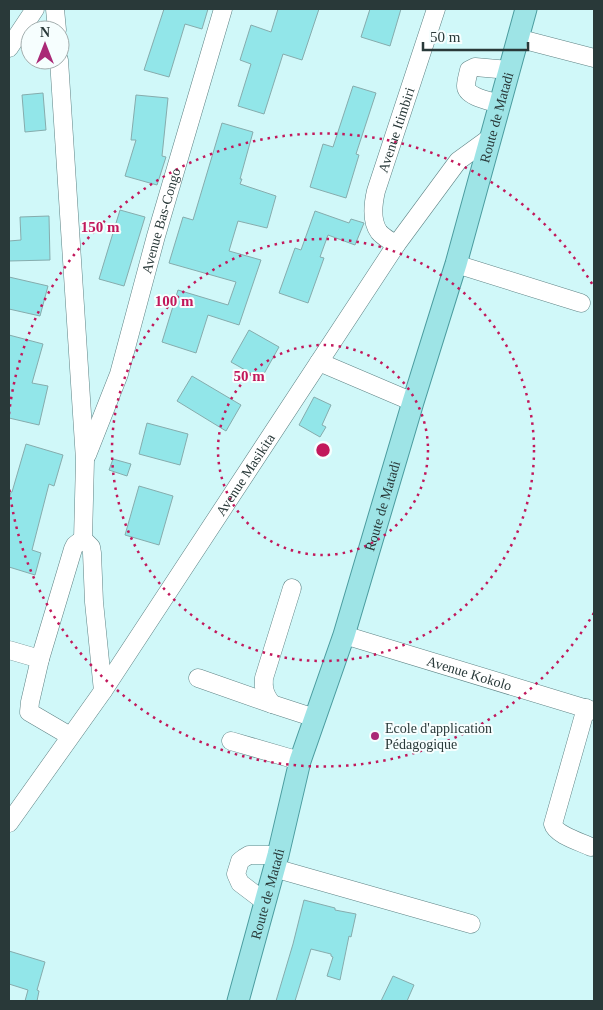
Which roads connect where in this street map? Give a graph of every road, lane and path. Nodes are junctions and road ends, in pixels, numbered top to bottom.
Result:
1 (35, 9) edge
2 (223, 9) edge
3 (436, 9) edge
4 (526, 9) edge
5 (517, 38) junction
6 (9, 48) edge
7 (594, 58) edge
8 (60, 70) edge
9 (509, 70) junction
10 (500, 104) junction
11 (491, 137) junction
12 (396, 245) junction
13 (456, 264) junction
14 (581, 303) dead end
15 (319, 362) junction
16 (413, 402) junction
17 (85, 460) junction
18 (83, 539) junction
19 (292, 588) dead end
20 (344, 635) junction
21 (9, 650) edge
22 (40, 659) junction
23 (198, 678) dead end
24 (103, 691) junction
25 (272, 704) junction
26 (590, 709) edge
27 (315, 718) junction
28 (70, 736) junction
29 (232, 741) dead end
30 (300, 761) junction
31 (9, 822) edge
32 (591, 847) dead end
33 (276, 861) junction
34 (265, 902) junction
35 (471, 924) dead end
36 (238, 1001) edge

1 - 6 street
2 - 17 street, Avenue Bas-Congo
3 - 12 street, Avenue Itimbiri
4 - 5 main road, Route de Matadi
5 - 7 street
5 - 9 main road, Route de Matadi
8 - 17 street
9 - 10 main road, Route de Matadi
9 - 10 street
10 - 11 main road, Route de Matadi
11 - 12 street, Avenue Masikita
11 - 13 main road, Route de Matadi
12 - 15 street, Avenue Masikita
13 - 14 street
13 - 16 main road, Route de Matadi
15 - 16 street
15 - 24 street, Avenue Masikita
16 - 20 main road, Route de Matadi
17 - 18 street
18 - 22 street
18 - 24 street
19 - 25 street
20 - 26 street, Avenue Kokolo
20 - 27 main road, Route de Matadi
21 - 22 street
22 - 28 street
23 - 25 street
24 - 28 street, Avenue Masikita
25 - 27 street
26 - 32 street
27 - 30 main road, Route de Matadi
28 - 31 street, Avenue Masikita
29 - 30 street
30 - 33 main road, Route de Matadi
33 - 34 main road, Route de Matadi
33 - 34 street
33 - 35 street
34 - 36 main road, Route de Matadi

